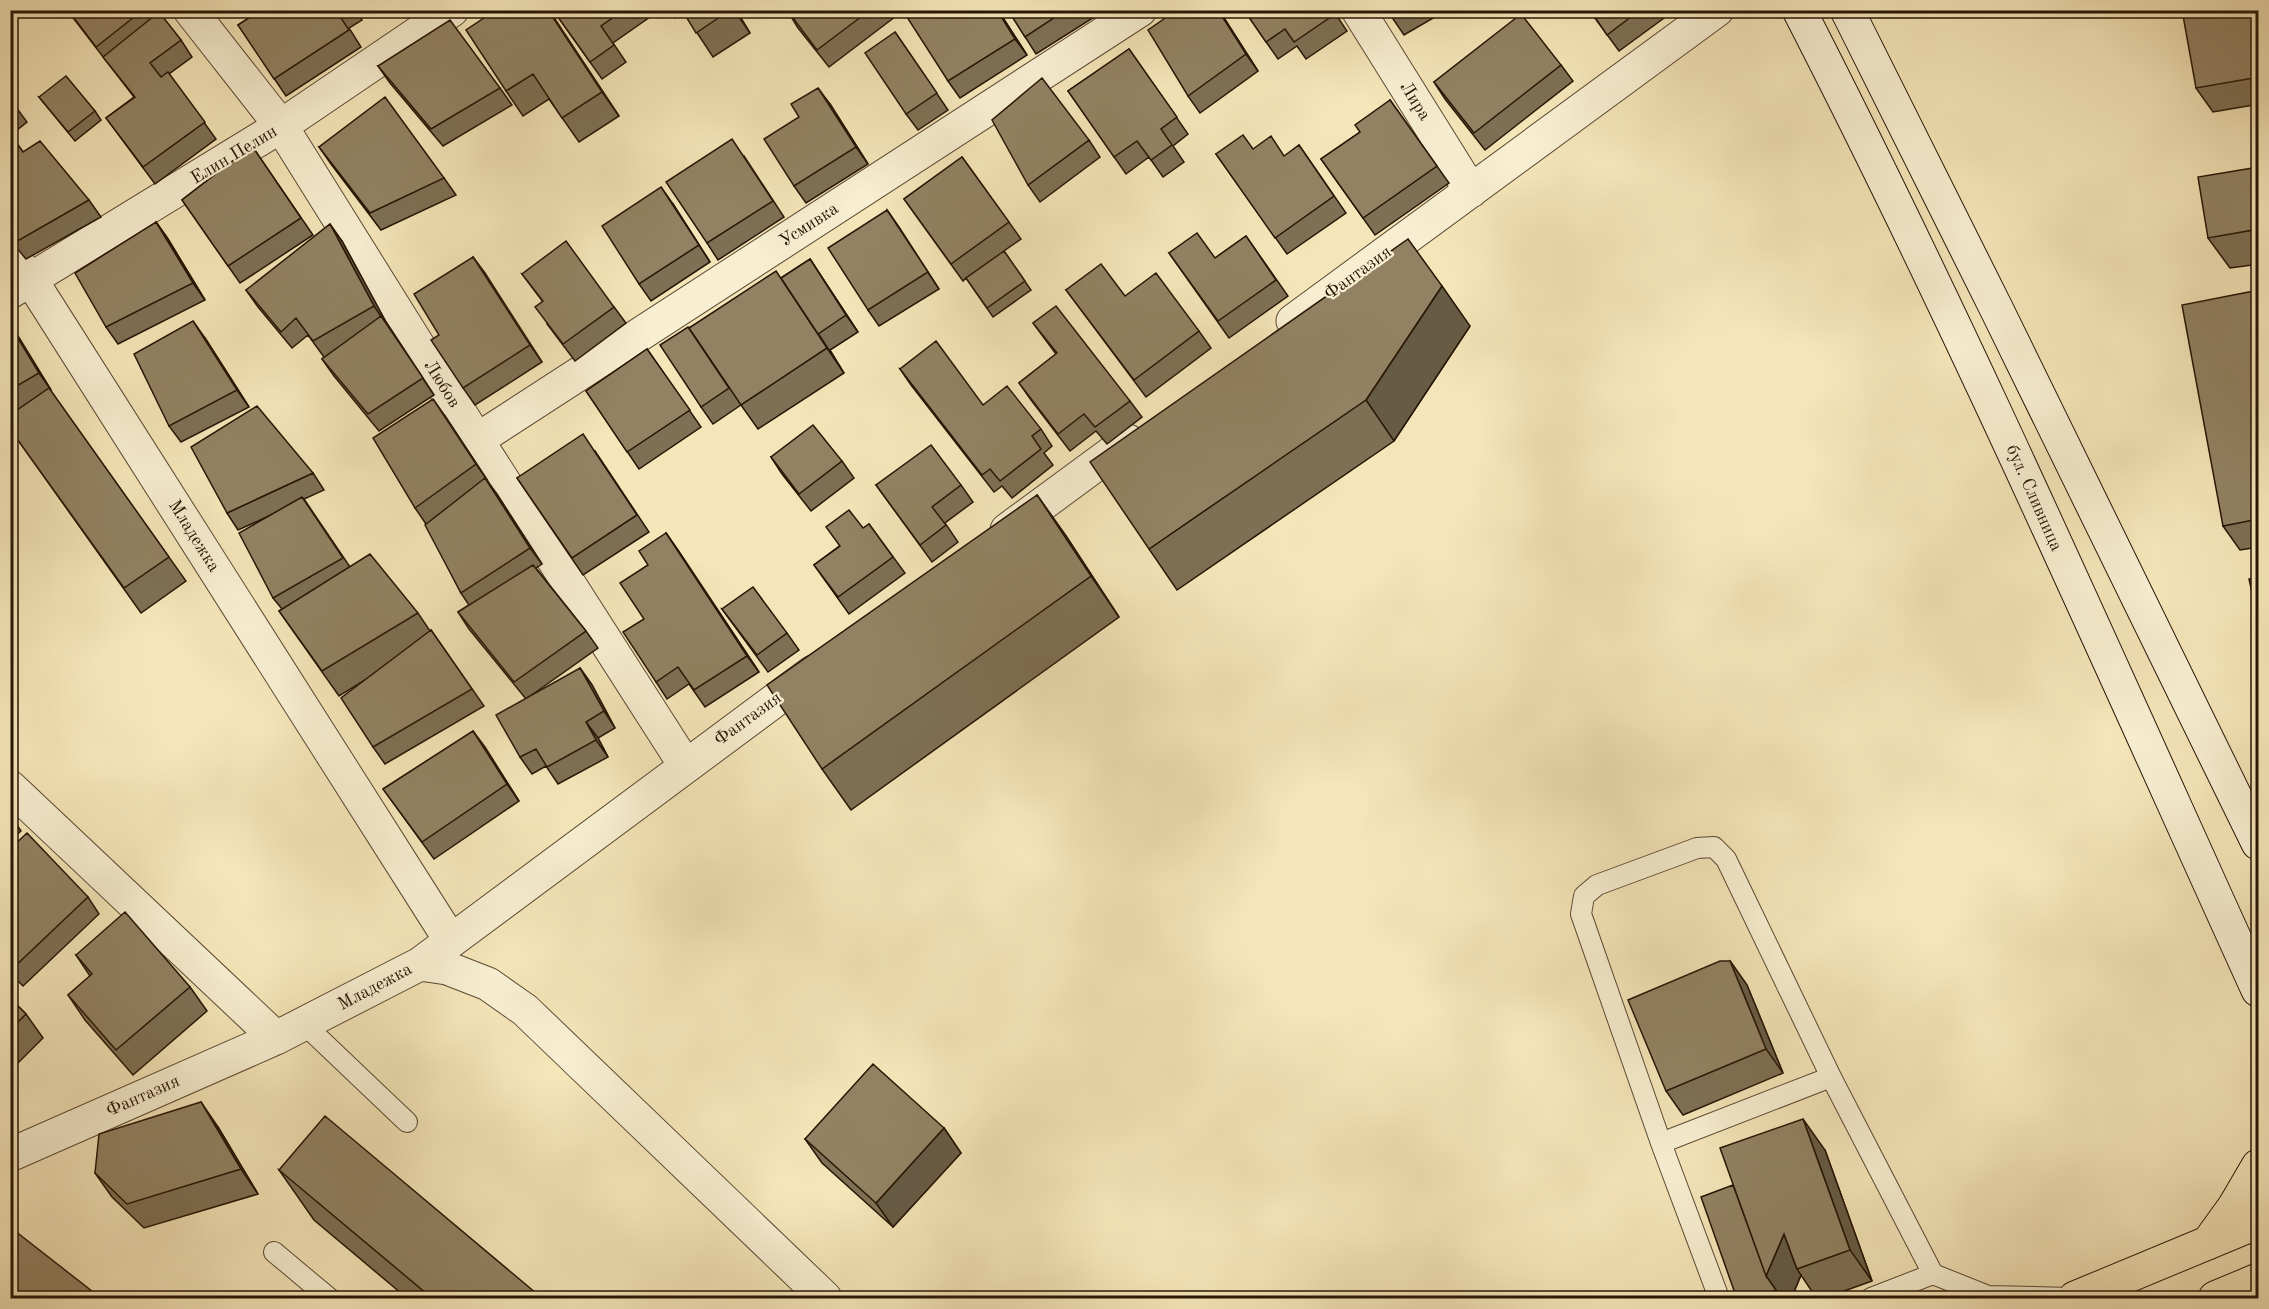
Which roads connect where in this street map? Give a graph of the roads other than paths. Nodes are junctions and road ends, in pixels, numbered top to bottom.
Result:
1 (190, 10) edge
2 (452, 10) edge
3 (1140, 10) edge
4 (1358, 10) edge
5 (1718, 10) edge
6 (1799, 10) edge
7 (1847, 10) edge
8 (281, 126) junction
9 (1471, 191) junction
10 (10, 254) edge
11 (20, 286) edge
12 (1270, 338) edge
13 (1155, 422) edge
14 (477, 440) junction
15 (982, 548) edge
16 (838, 653) edge
17 (685, 765) junction
18 (10, 787) edge
19 (2259, 843) edge
20 (451, 941) junction
21 (420, 964) junction
22 (2259, 990) edge
23 (290, 1031) junction
24 (1831, 1077) junction
25 (408, 1122) dead end
26 (1661, 1143) junction
27 (10, 1155) edge
28 (2259, 1166) edge
29 (2259, 1222) edge
30 (2208, 1243) junction
31 (273, 1252) dead end
32 (1933, 1274) junction
33 (2259, 1280) edge
34 (329, 1299) edge
35 (825, 1299) edge
36 (1719, 1299) edge
37 (1871, 1299) edge
38 (2073, 1299) edge
39 (2215, 1299) edge

1 - 8 street, Любов
2 - 8 street, Елин Пелин
3 - 14 street, Усмивка
4 - 9 street, Лира
5 - 9 street, Фантазия
6 - 22 street, бул. Сливница
7 - 19 street
8 - 11 street, Елин Пелин
8 - 14 street, Любов
9 - 12 street, Фантазия
10 - 11 street, Младежка
11 - 20 street, Младежка
13 - 15 street
14 - 17 street, Любов
16 - 17 street, Фантазия
17 - 20 street, Фантазия
18 - 23 street
20 - 21 street, Фантазия
21 - 23 street, Младежка
21 - 35 street, Младежка
23 - 25 lane
23 - 27 street, Фантазия
24 - 26 lane
24 - 26 lane
24 - 32 lane
26 - 36 lane
28 - 30 main road
29 - 30 main road
30 - 38 main road
31 - 34 lane
32 - 37 lane
32 - 38 lane
33 - 39 main road

